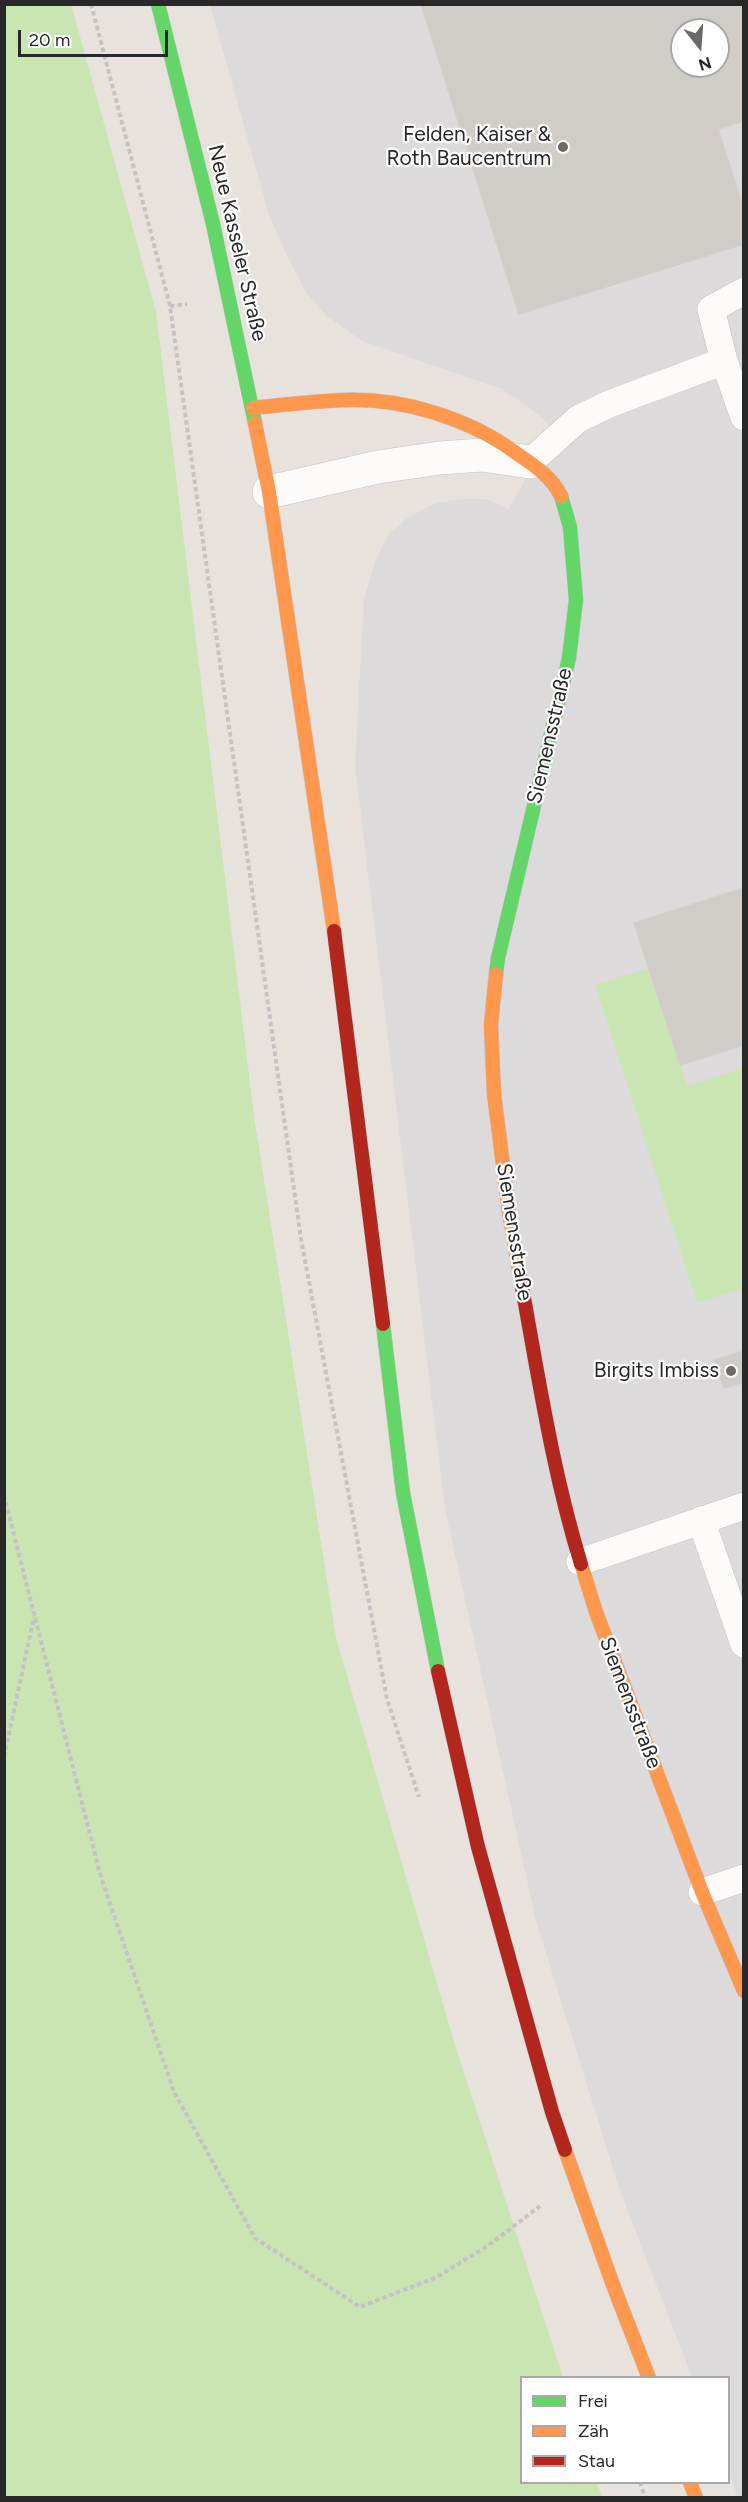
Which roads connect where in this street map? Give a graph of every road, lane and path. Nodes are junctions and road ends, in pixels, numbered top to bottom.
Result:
1 (91, 4) edge
2 (158, 4) edge
3 (744, 291) edge
4 (724, 361) junction
5 (253, 408) junction
6 (744, 417) edge
7 (530, 462) junction
8 (269, 492) junction
9 (4, 1495) edge
10 (744, 1506) edge
11 (701, 1520) junction
12 (580, 1563) junction
13 (34, 1617) junction
14 (744, 1644) edge
15 (4, 1757) edge
16 (420, 1801) dead end
17 (744, 1878) edge
18 (702, 1892) junction
19 (744, 1990) edge
20 (549, 2199) dead end
21 (648, 2376) edge

1 - 16 path
2 - 5 main road, Neue Kasseler Straße
3 - 4 lane
4 - 6 lane
4 - 7 lane
5 - 7 main road, Siemensstraße
5 - 8 main road, Neue Kasseler Straße
7 - 8 street
7 - 12 main road, Siemensstraße
8 - 21 main road, Neue Kasseler Straße
9 - 13 path
10 - 11 lane
11 - 12 lane
11 - 14 lane
12 - 18 main road, Siemensstraße
13 - 15 path
13 - 20 path
17 - 18 lane
18 - 19 main road, Siemensstraße

